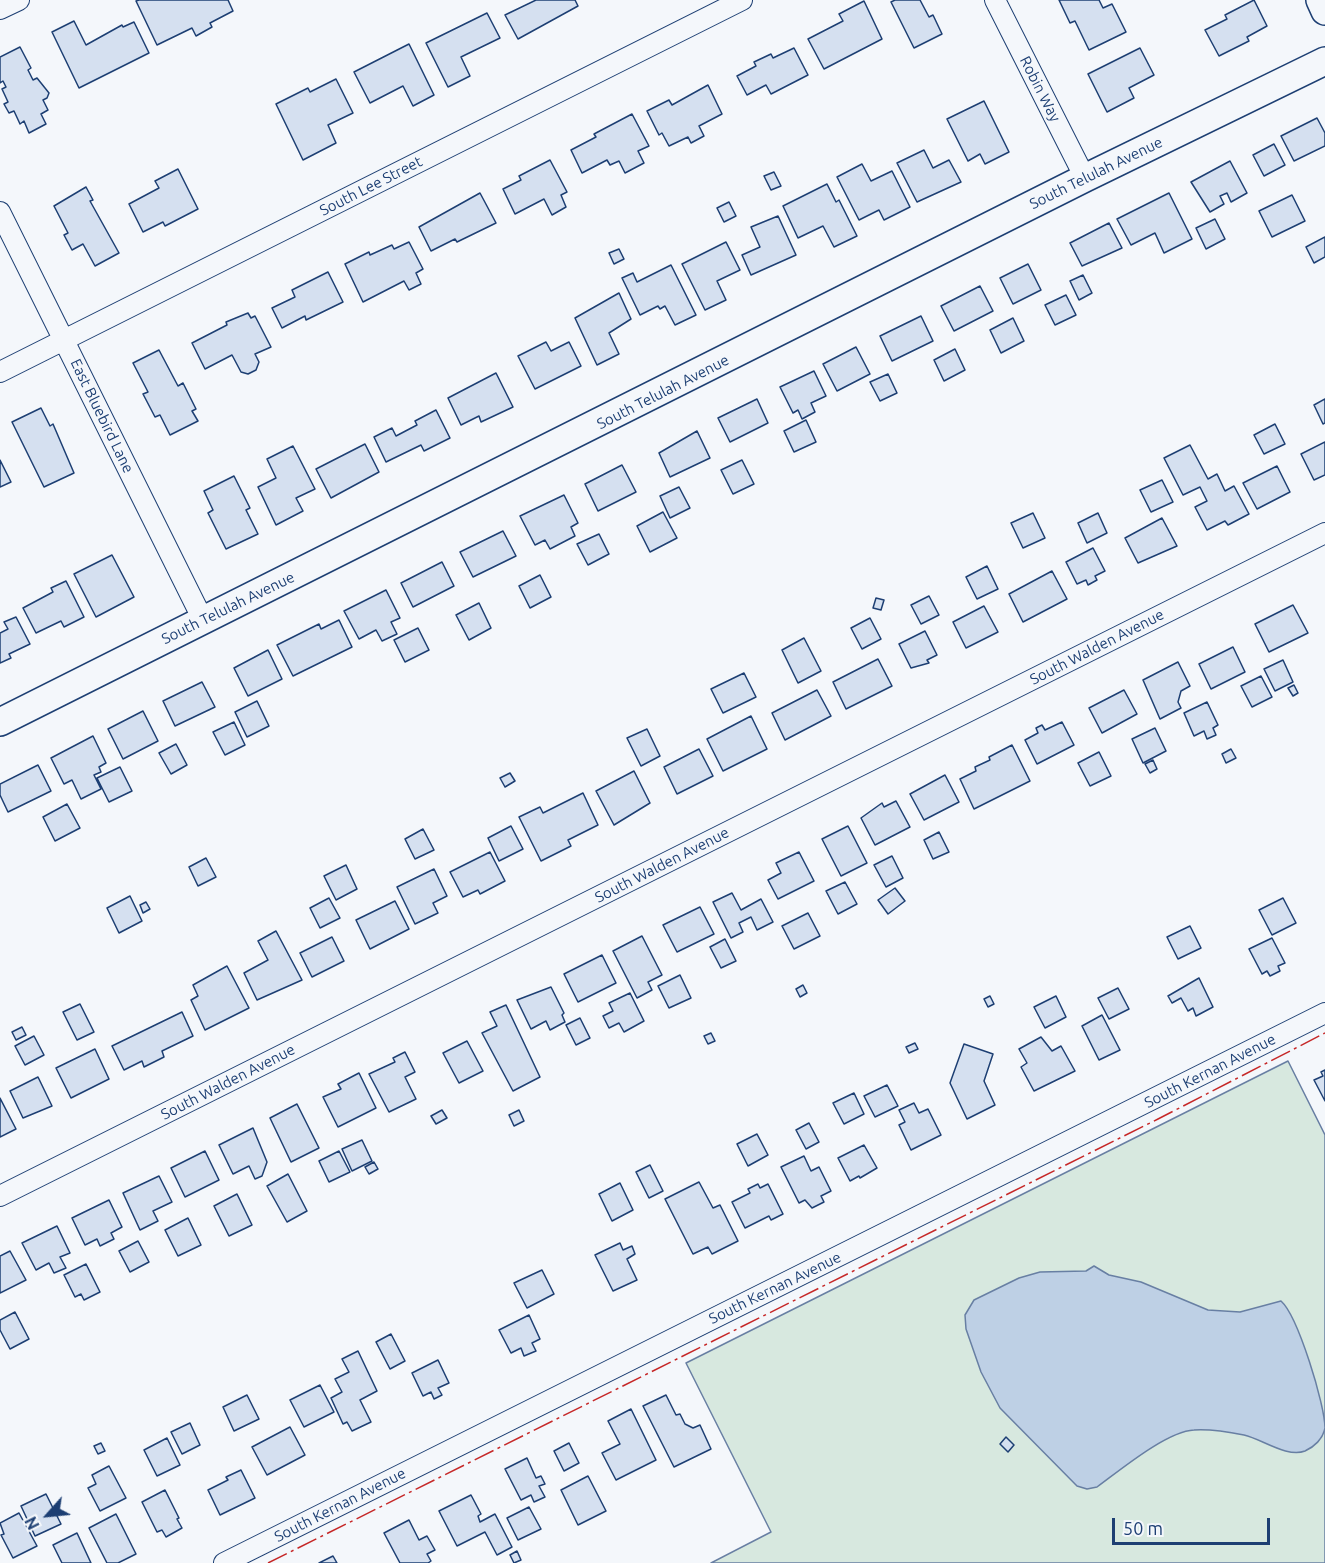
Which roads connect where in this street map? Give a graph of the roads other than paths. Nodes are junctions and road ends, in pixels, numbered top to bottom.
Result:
1 (19, 0) edge
2 (742, 0) edge
3 (995, 0) edge
4 (1320, 0) edge
5 (0, 9) edge
6 (1325, 11) edge
7 (1325, 61) edge
8 (1084, 178) junction
9 (0, 213) edge
10 (65, 339) junction
11 (0, 372) edge
12 (1325, 533) edge
13 (203, 620) junction
14 (0, 722) edge
15 (1325, 1013) edge
16 (0, 1196) edge
17 (224, 1563) edge

1 - 5 street
2 - 10 street, South Lee Street
3 - 8 street, Robin Way
4 - 6 street
7 - 8 street, South Telulah Avenue
8 - 13 street, South Telulah Avenue
9 - 10 street, East Bluebird Lane
10 - 11 street, South Lee Street
10 - 13 street, East Bluebird Lane
12 - 16 street, South Walden Avenue
13 - 14 street, South Telulah Avenue
15 - 17 street, South Kernan Avenue

